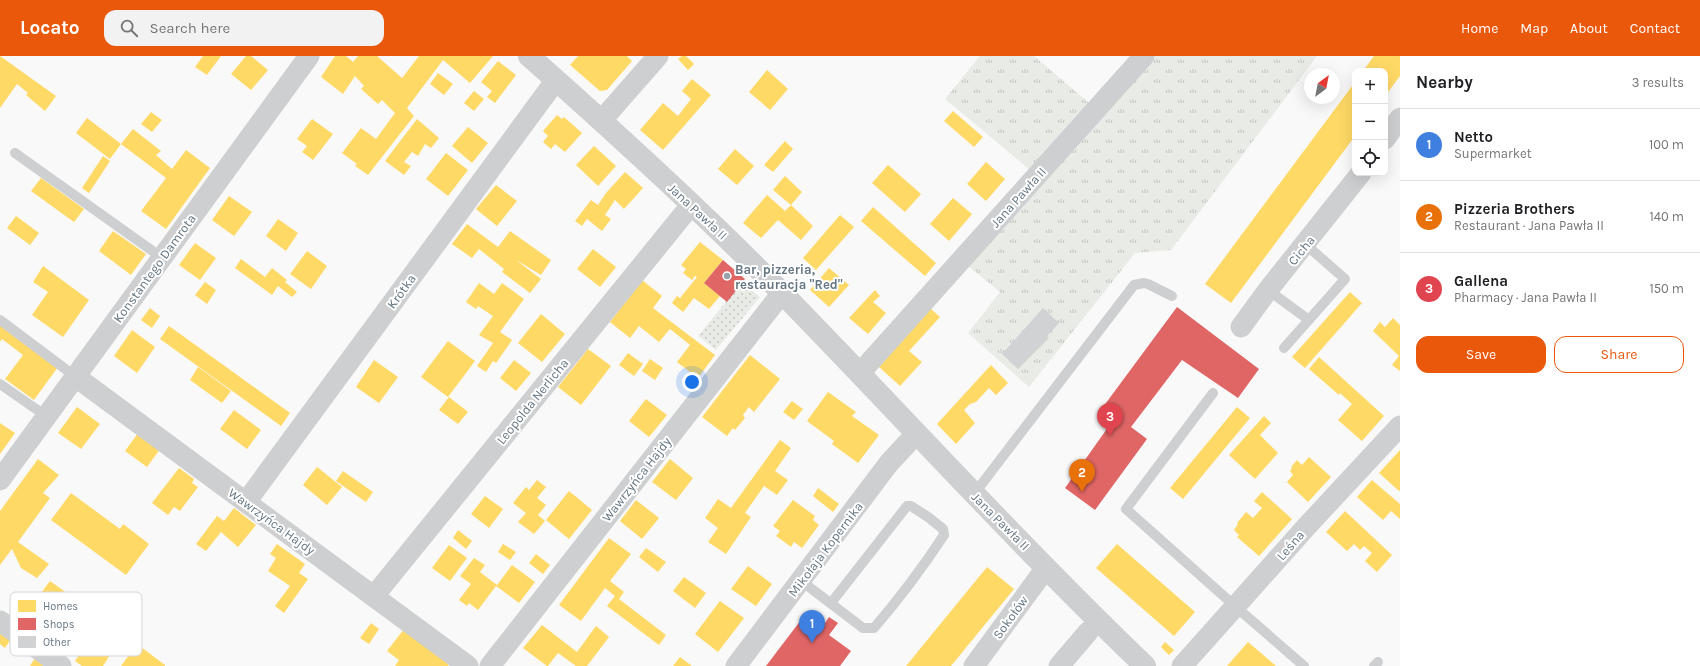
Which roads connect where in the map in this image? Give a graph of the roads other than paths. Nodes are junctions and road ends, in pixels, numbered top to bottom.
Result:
1 (309, 56) edge
2 (529, 56) edge
3 (658, 56) edge
4 (1144, 56) edge
5 (556, 80) junction
6 (1400, 118) edge
7 (601, 121) junction
8 (1388, 136) edge
9 (15, 153) dead end
10 (1359, 176) edge
11 (691, 205) junction
12 (1305, 244) junction
13 (161, 257) junction
14 (1268, 290) junction
15 (782, 293) junction
16 (1172, 296) dead end
17 (0, 320) edge
18 (1309, 320) junction
19 (1241, 327) dead end
20 (1284, 348) dead end
21 (860, 374) junction
22 (76, 377) junction
23 (0, 384) edge
24 (1213, 393) dead end
25 (46, 416) junction
26 (1400, 426) edge
27 (916, 434) junction
28 (1, 477) edge
29 (974, 494) junction
30 (246, 502) junction
31 (1046, 568) junction
32 (800, 580) junction
33 (374, 596) junction
34 (831, 604) junction
35 (1236, 608) junction
36 (0, 621) edge
37 (10, 628) edge
38 (1088, 632) dead end
39 (47, 656) edge
40 (61, 666) edge
41 (468, 666) edge
42 (490, 666) edge
43 (736, 666) edge
44 (974, 666) edge
45 (1058, 666) edge
46 (1145, 666) edge
47 (1182, 666) edge
48 (1304, 666) edge

1 - 13 street, Konstantego Damrota
2 - 5 street, Jana Pawła II
3 - 7 street
4 - 21 street, Jana Pawła II
5 - 7 street, Jana Pawła II
5 - 30 street, Krótka
6 - 8 street
7 - 11 street, Jana Pawła II
9 - 13 lane
10 - 12 street, Cicha
11 - 15 street, Jana Pawła II
11 - 33 street, Leopolda Nerlicha
12 - 14 street, Cicha
12 - 18 lane
13 - 22 street, Konstantego Damrota
14 - 18 lane
14 - 19 street, Cicha
15 - 21 street, Jana Pawła II
15 - 42 street, Wawrzyńca Hajdy
16 - 29 lane
17 - 22 lane
18 - 20 lane
21 - 27 street, Jana Pawła II
22 - 25 street, Konstantego Damrota
22 - 30 street, Wawrzyńca Hajdy
23 - 25 lane
24 - 35 lane
25 - 28 street, Konstantego Damrota
26 - 35 street, Leśna
27 - 29 street, Jana Pawła II
27 - 32 street, Mikołaja Kopernika
29 - 31 street, Jana Pawła II
30 - 33 street, Wawrzyńca Hajdy
31 - 44 street, Sokołów
31 - 46 street, Jana Pawła II
32 - 34 lane
32 - 43 street, Mikołaja Kopernika
33 - 41 street, Wawrzyńca Hajdy
34 - 34 lane
35 - 47 street, Leśna
35 - 48 lane
36 - 37 street
38 - 45 street
39 - 40 street

